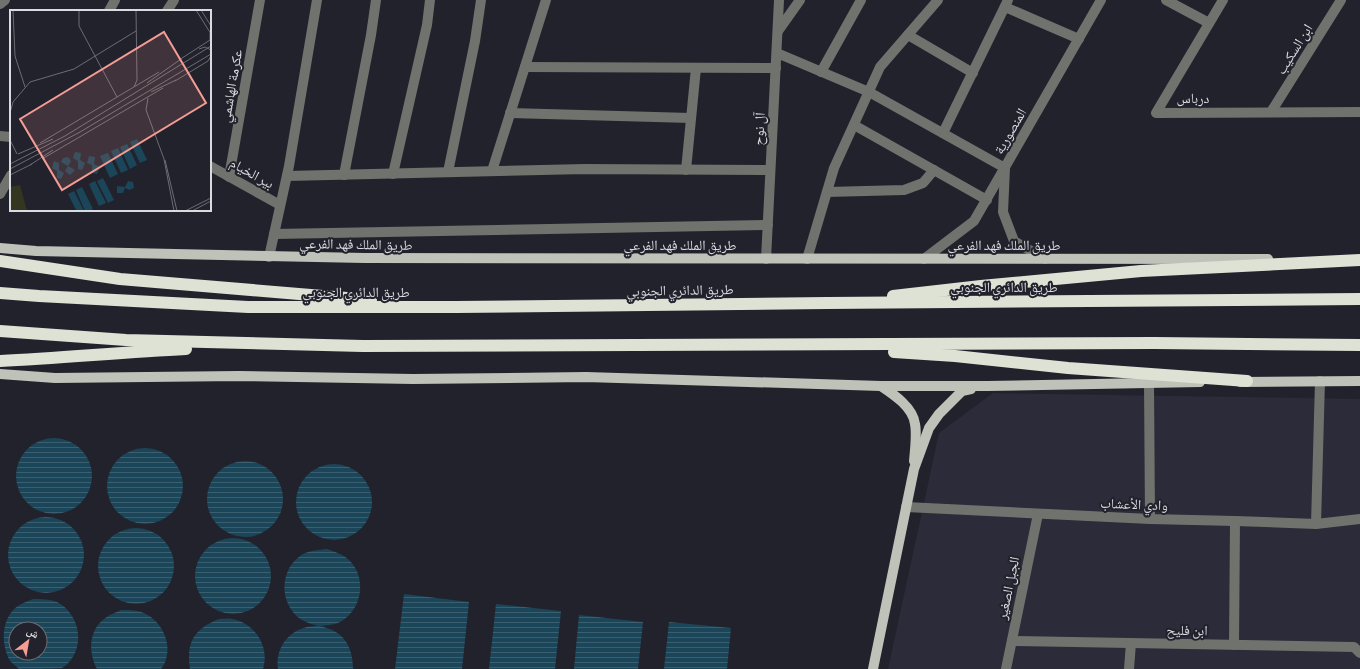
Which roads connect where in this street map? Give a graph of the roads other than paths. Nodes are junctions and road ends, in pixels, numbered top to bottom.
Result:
1 (5, 0) edge
2 (115, 0) edge
3 (174, 0) edge
4 (260, 0) edge
5 (317, 0) edge
6 (376, 0) edge
7 (430, 0) edge
8 (481, 0) edge
9 (546, 0) edge
10 (779, 0) edge
11 (800, 0) edge
12 (861, 0) edge
13 (938, 0) edge
14 (1101, 0) edge
15 (1166, 0) edge
16 (1223, 0) edge
17 (1341, 0) edge
18 (1007, 3) edge
19 (0, 4) edge
20 (110, 10) edge
21 (168, 10) edge
22 (1209, 23) junction
23 (778, 32) junction
24 (908, 34) junction
25 (1079, 39) junction
26 (776, 53) junction
27 (525, 67) junction
28 (696, 68) junction
29 (776, 68) junction
30 (821, 72) junction
31 (973, 73) junction
32 (869, 92) junction
33 (1271, 112) junction
34 (1360, 112) edge
35 (510, 113) junction
36 (691, 118) junction
37 (854, 124) junction
38 (943, 133) junction
39 (0, 136) edge
40 (10, 137) edge
41 (211, 167) edge
42 (1005, 168) junction
43 (686, 170) junction
44 (770, 170) junction
45 (934, 170) junction
46 (492, 171) junction
47 (448, 172) junction
48 (393, 174) junction
49 (344, 175) junction
50 (287, 176) junction
51 (10, 177) edge
52 (229, 177) junction
53 (827, 192) junction
54 (0, 194) edge
55 (987, 200) junction
56 (280, 205) junction
57 (768, 225) junction
58 (274, 234) junction
59 (0, 248) edge
60 (269, 257) junction
61 (766, 259) junction
62 (807, 259) junction
63 (924, 259) junction
64 (1045, 259) junction
65 (1360, 260) edge
66 (0, 262) edge
67 (0, 293) edge
68 (1360, 299) edge
69 (827, 303) junction
70 (456, 307) junction
71 (0, 331) edge
72 (292, 345) junction
73 (793, 345) junction
74 (1360, 345) edge
75 (0, 361) edge
76 (0, 374) edge
77 (1320, 381) junction
78 (1360, 381) edge
79 (1247, 382) junction
80 (1149, 383) junction
81 (881, 386) junction
82 (987, 386) junction
83 (914, 470) junction
84 (906, 507) junction
85 (1038, 514) junction
86 (1150, 519) junction
87 (1360, 519) edge
88 (1235, 520) junction
89 (1316, 524) junction
90 (1012, 641) junction
91 (1131, 643) junction
92 (1234, 645) junction
93 (1360, 653) edge
94 (873, 669) edge
95 (1006, 669) edge
96 (1129, 669) edge

1 - 19 street
2 - 20 street
3 - 21 street
4 - 52 street, عكرمة الهاشمي
5 - 50 street
6 - 49 street
7 - 48 street
8 - 47 street
9 - 27 street
10 - 23 street, آل نوح
11 - 23 street
12 - 30 street
13 - 24 street
14 - 25 street, المنصورية
15 - 22 street
16 - 22 street, درباس
17 - 33 street, ابن السكيب
18 - 25 street
18 - 31 street
22 - 33 street, درباس
23 - 26 street, آل نوح
24 - 31 street
24 - 32 street
25 - 42 street, المنصورية
26 - 29 street, آل نوح
26 - 30 street
27 - 28 street
27 - 35 street
28 - 29 street
28 - 36 street
29 - 44 street, آل نوح
30 - 32 street
31 - 38 street
32 - 37 street
32 - 38 street
33 - 34 street, درباس
35 - 36 street
35 - 46 street
36 - 43 street
37 - 45 street
37 - 53 street
38 - 42 street
39 - 40 street
41 - 52 street, بير الخيام
42 - 55 street, المنصورية
42 - 64 street
43 - 44 street
43 - 46 street
44 - 57 street, آل نوح
45 - 53 street
45 - 55 street
46 - 47 street
47 - 48 street
48 - 49 street
49 - 50 street
50 - 56 street
51 - 54 street
52 - 56 street, بير الخيام
53 - 62 street
55 - 63 street, المنصورية
56 - 58 street
57 - 58 street
57 - 61 street, آل نوح
58 - 60 street
59 - 60 main road, طريق الملك فهد الفرعي
60 - 61 main road, طريق الملك فهد الفرعي
61 - 62 main road, طريق الملك فهد الفرعي
62 - 63 main road, طريق الملك فهد الفرعي
63 - 64 main road, طريق الملك فهد الفرعي
64 - 65 main road, طريق الملك فهد الفرعي
65 - 69 highway
66 - 70 highway
67 - 70 highway, طريق الدائري الجنوبي
68 - 69 highway, طريق الدائري الجنوبي
69 - 70 highway, طريق الدائري الجنوبي
71 - 72 highway
72 - 73 highway
72 - 75 highway
73 - 74 highway
73 - 79 highway
76 - 81 main road
77 - 78 main road
77 - 79 main road
77 - 89 street
79 - 80 main road
80 - 82 main road
80 - 86 street
81 - 82 main road
81 - 83 main road
82 - 83 main road
83 - 84 main road
84 - 85 street, وادي الأعشاب
84 - 94 main road
85 - 86 street, وادي الأعشاب
85 - 90 street, الجبل الصغير
86 - 88 street, وادي الأعشاب
87 - 89 street, وادي الأعشاب
88 - 89 street, وادي الأعشاب
88 - 92 street
90 - 91 street, ابن فليح
90 - 95 street, الجبل الصغير
91 - 92 street, ابن فليح
91 - 96 street
92 - 93 street, ابن فليح

